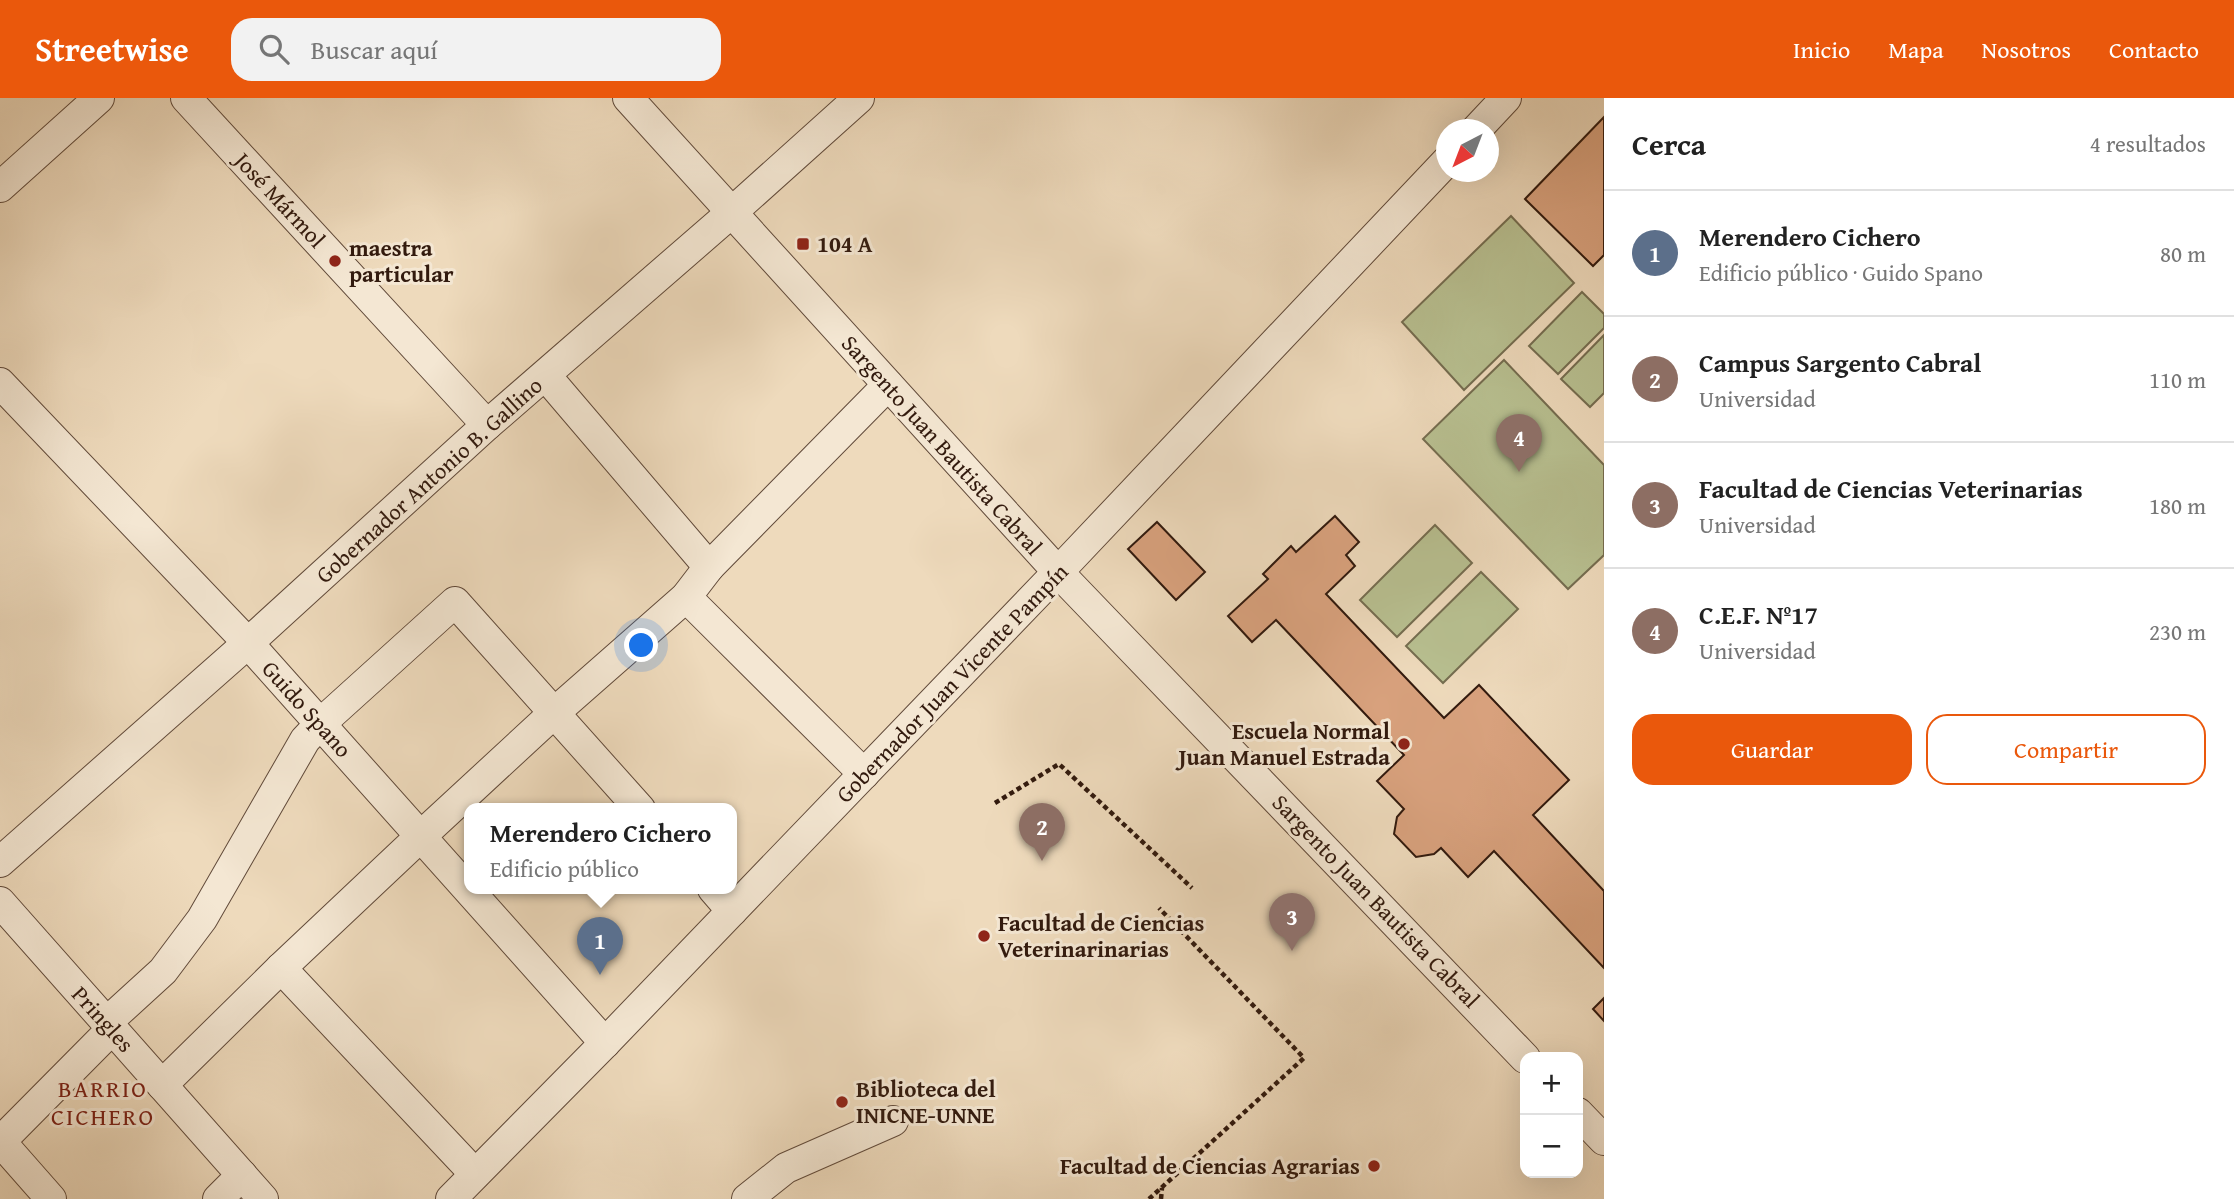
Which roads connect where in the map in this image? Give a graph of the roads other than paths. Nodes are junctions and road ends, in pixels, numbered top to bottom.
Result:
1 (99, 98) edge
2 (186, 98) edge
3 (628, 98) edge
4 (859, 98) edge
5 (1506, 98) edge
6 (1486, 119) edge
7 (1436, 173) edge
8 (0, 187) edge
9 (731, 213) junction
10 (546, 376) junction
11 (0, 383) edge
12 (887, 385) junction
13 (487, 425) junction
14 (709, 568) junction
15 (1058, 572) junction
16 (687, 597) junction
17 (248, 643) junction
18 (554, 713) junction
19 (320, 724) junction
20 (864, 774) junction
21 (635, 803) edge
22 (421, 836) junction
23 (0, 862) edge
24 (464, 884) edge
25 (737, 887) edge
26 (473, 894) edge
27 (722, 900) edge
28 (0, 902) edge
29 (281, 968) junction
30 (109, 1026) junction
31 (605, 1043) junction
32 (1520, 1053) edge
33 (162, 1086) junction
34 (1581, 1115) edge
35 (893, 1121) dead end
36 (1604, 1140) edge
37 (0, 1141) edge
38 (475, 1174) junction
39 (242, 1175) junction
40 (51, 1199) edge
41 (218, 1199) edge
42 (263, 1199) edge
43 (451, 1199) edge
44 (747, 1199) edge

1 - 8 street
2 - 13 street, José Mármol
3 - 9 street, Sargento Juan Bautista Cabral
4 - 9 street, Gobernador Antonio B. Gallino
5 - 6 street
7 - 15 street, Gobernador Juan Vicente Pampín
9 - 10 street, Gobernador Antonio B. Gallino
9 - 12 street, Sargento Juan Bautista Cabral
10 - 13 street, Gobernador Antonio B. Gallino
10 - 14 street
11 - 17 street, Guido Spano
12 - 14 street
12 - 15 street, Sargento Juan Bautista Cabral
13 - 17 street, Gobernador Antonio B. Gallino
14 - 16 street
15 - 20 street, Gobernador Juan Vicente Pampín
15 - 32 street, Sargento Juan Bautista Cabral
16 - 18 street
16 - 20 street
17 - 19 street, Guido Spano
17 - 23 street, Gobernador Antonio B. Gallino
18 - 19 street
18 - 21 street
18 - 22 street
19 - 22 street, Guido Spano
19 - 30 street
20 - 25 street, Gobernador Juan Vicente Pampín
22 - 24 street, Guido Spano
22 - 29 street
26 - 31 street, Guido Spano
27 - 31 street, Gobernador Juan Vicente Pampín
28 - 30 street, Pringles
29 - 33 street
29 - 38 street
30 - 33 street, Pringles
30 - 37 street
31 - 38 street, Gobernador Juan Vicente Pampín
33 - 39 street, Pringles
34 - 36 street
35 - 44 street
37 - 40 street
38 - 43 street, Gobernador Juan Vicente Pampín
39 - 41 street
39 - 42 street, Pringles

